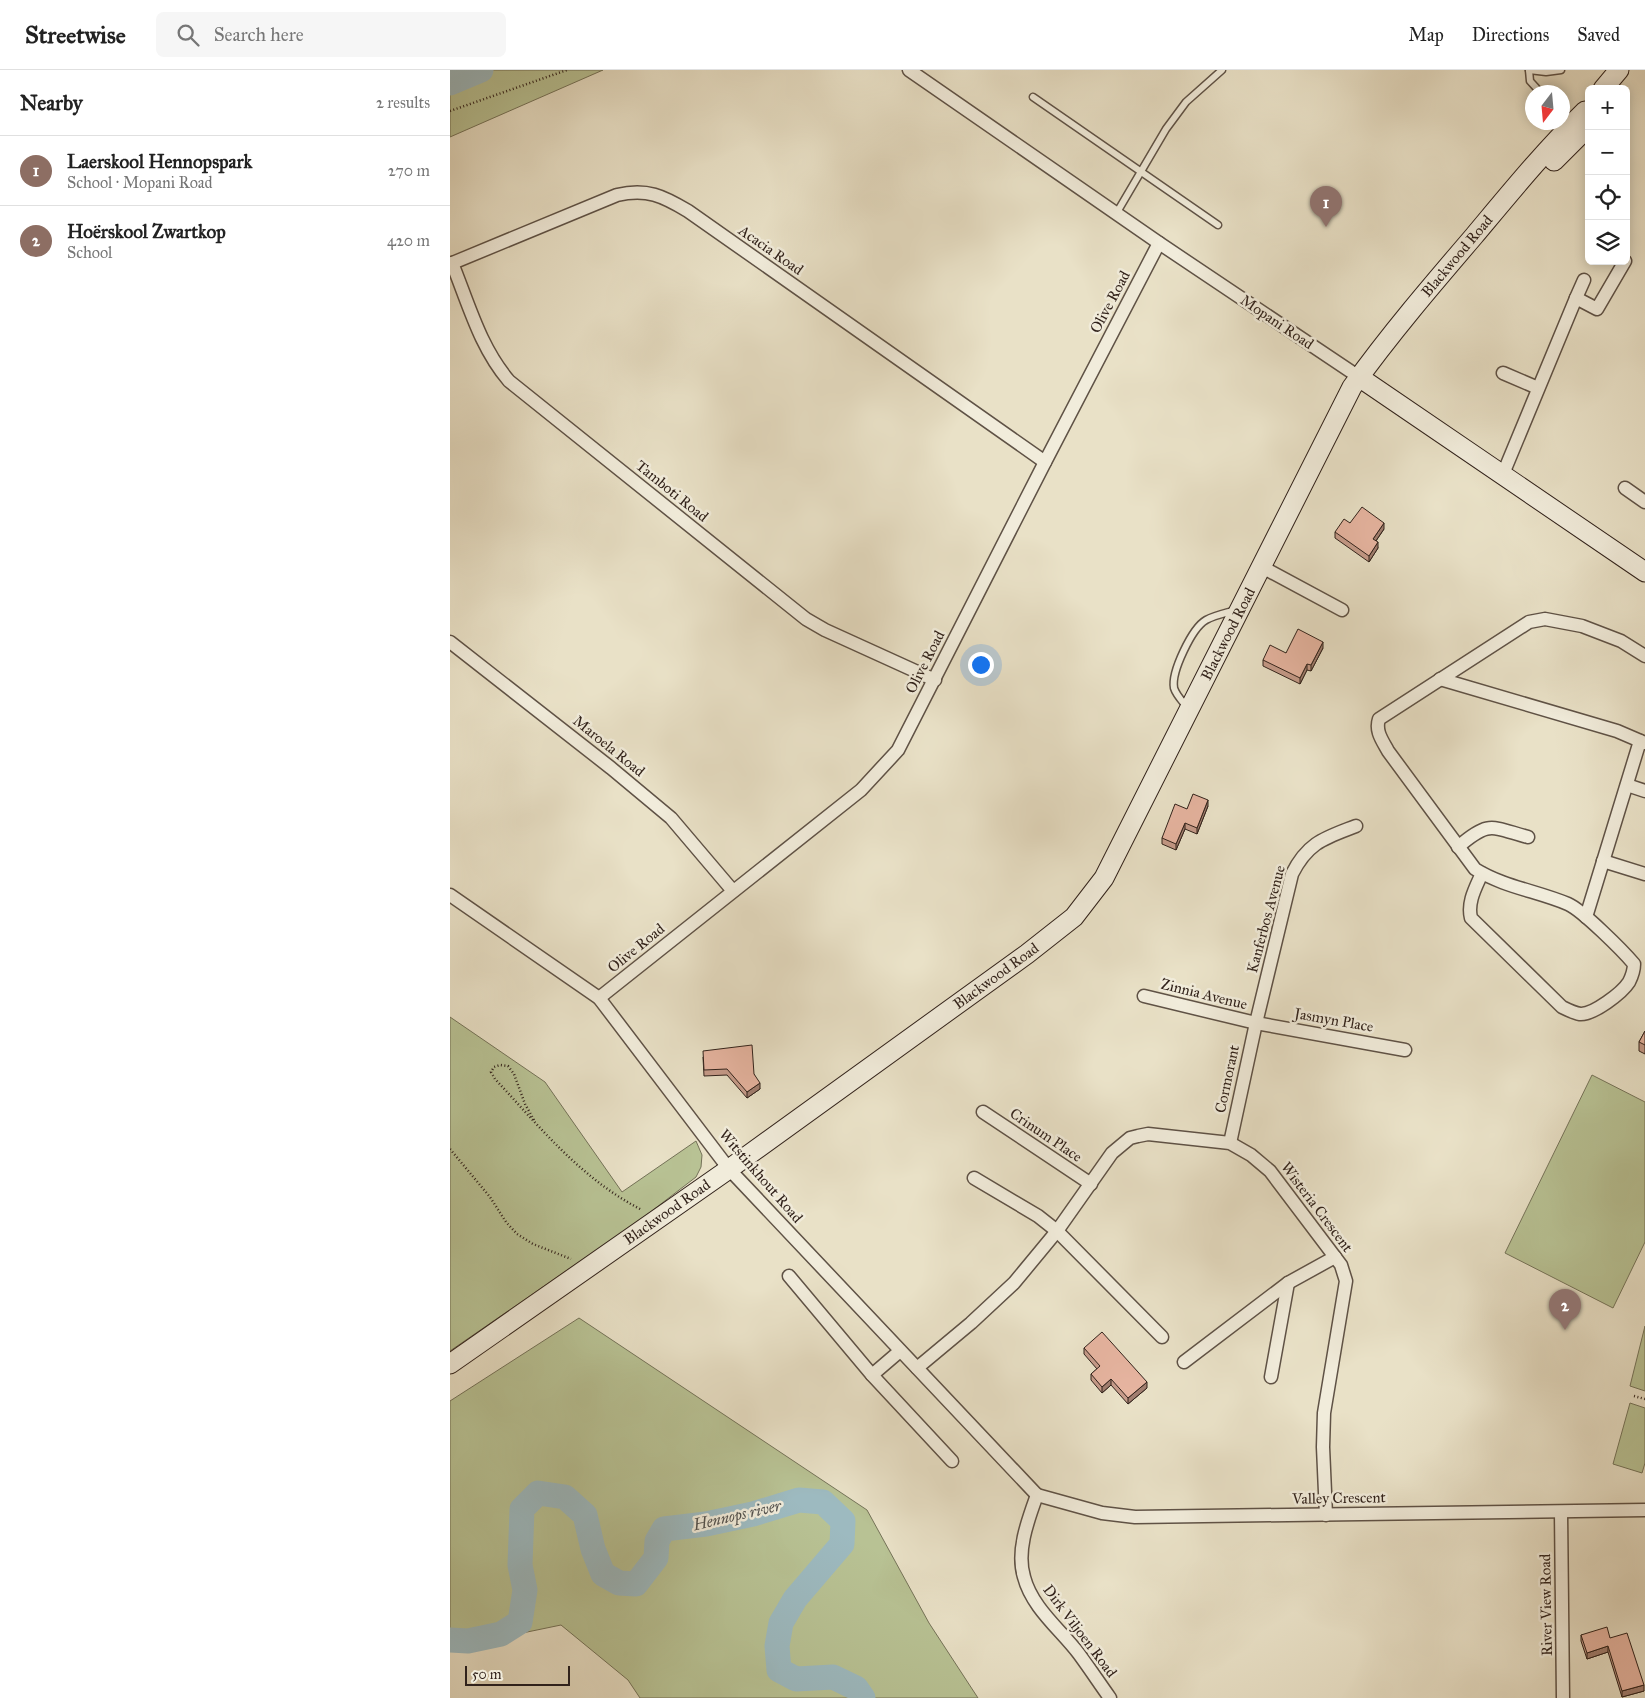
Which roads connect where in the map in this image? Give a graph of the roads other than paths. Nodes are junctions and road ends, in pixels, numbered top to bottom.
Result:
1 (909, 70) edge
2 (1222, 70) edge
3 (1529, 70) edge
4 (1560, 70) edge
5 (1619, 70) edge
6 (1632, 70) edge
7 (1534, 85) edge
8 (1606, 85) edge
9 (1621, 85) edge
10 (1033, 97) dead end
11 (1582, 117) edge
12 (1141, 172) junction
13 (1116, 214) junction
14 (1218, 225) dead end
15 (1159, 243) junction
16 (451, 264) edge
17 (1623, 265) edge
18 (1584, 280) dead end
19 (1576, 298) junction
20 (1503, 373) dead end
21 (1363, 380) junction
22 (1538, 388) junction
23 (1045, 462) junction
24 (1503, 474) junction
25 (1625, 488) dead end
26 (1645, 502) edge
27 (1262, 567) junction
28 (1645, 572) edge
29 (1240, 609) junction
30 (1342, 610) dead end
31 (450, 642) edge
32 (1645, 656) edge
33 (1440, 679) junction
34 (935, 680) junction
35 (1190, 710) junction
36 (1643, 742) edge
37 (1627, 786) junction
38 (1645, 791) edge
39 (1356, 826) dead end
40 (1528, 837) dead end
41 (1458, 846) junction
42 (1603, 861) junction
43 (1482, 873) junction
44 (1645, 874) edge
45 (733, 891) junction
46 (450, 895) edge
47 (1586, 917) junction
48 (1144, 996) dead end
49 (599, 998) junction
50 (1256, 1023) junction
51 (1405, 1050) dead end
52 (983, 1112) dead end
53 (1230, 1143) junction
54 (728, 1169) junction
55 (974, 1178) dead end
56 (1091, 1184) junction
57 (1057, 1231) junction
58 (1334, 1257) junction
59 (789, 1276) dead end
60 (1288, 1283) junction
61 (1162, 1337) dead end
62 (900, 1351) junction
63 (1184, 1362) dead end
64 (450, 1364) edge
65 (916, 1368) junction
66 (872, 1375) junction
67 (1271, 1377) dead end
68 (952, 1461) dead end
69 (1037, 1495) junction
70 (1645, 1510) edge
71 (1561, 1512) junction
72 (1326, 1515) junction
73 (1110, 1698) edge
74 (1563, 1698) edge

1 - 13 street, Mopani Road
2 - 12 lane
3 - 4 lane
3 - 7 lane
5 - 8 street
6 - 9 street
10 - 12 lane
11 - 21 street, Blackwood Road
12 - 13 lane
12 - 14 lane
13 - 15 street, Mopani Road
15 - 21 street, Mopani Road
15 - 23 street, Olive Road
16 - 23 street, Acacia Road
16 - 34 street, Tamboti Road
17 - 19 street
18 - 19 street
19 - 22 street
20 - 22 street
21 - 24 street, Mopani Road
21 - 27 street, Blackwood Road
22 - 24 street
23 - 34 street, Olive Road
24 - 28 street, Mopani Road
25 - 26 street
27 - 29 street, Blackwood Road
27 - 30 street
29 - 35 street, Blackwood Road
29 - 35 lane
31 - 45 street, Maroela Road
32 - 33 street
33 - 36 street
33 - 41 street
34 - 45 street, Olive Road
35 - 54 street, Blackwood Road
36 - 37 street
37 - 38 street
37 - 42 street
39 - 50 street, Kanferbos Avenue
40 - 41 street
41 - 43 street
42 - 44 street
42 - 47 street
43 - 47 street
43 - 47 street
45 - 49 street, Olive Road
46 - 49 street, Witstinkhout Road
48 - 50 street, Zinnia Avenue
49 - 54 street, Witstinkhout Road
50 - 51 street, Jasmyn Place
50 - 53 street, Cormorant
52 - 56 street, Crinum Place
53 - 56 street, Wisteria Crescent
53 - 58 street, Wisteria Crescent
54 - 62 street, Witstinkhout Road
54 - 64 street, Blackwood Road
55 - 57 street
56 - 57 street, Wisteria Crescent
57 - 61 street
57 - 65 street, Wisteria Crescent
58 - 60 street
58 - 72 street, Wisteria Crescent
59 - 66 street
60 - 63 street
60 - 67 street
62 - 65 street, Witstinkhout Road
62 - 66 street
65 - 69 street, Witstinkhout Road
66 - 68 street
69 - 72 street, Valley Crescent
69 - 73 street, Dirk Viljoen Road
70 - 71 street, Valley Crescent
71 - 72 street, Valley Crescent
71 - 74 street, River View Road

